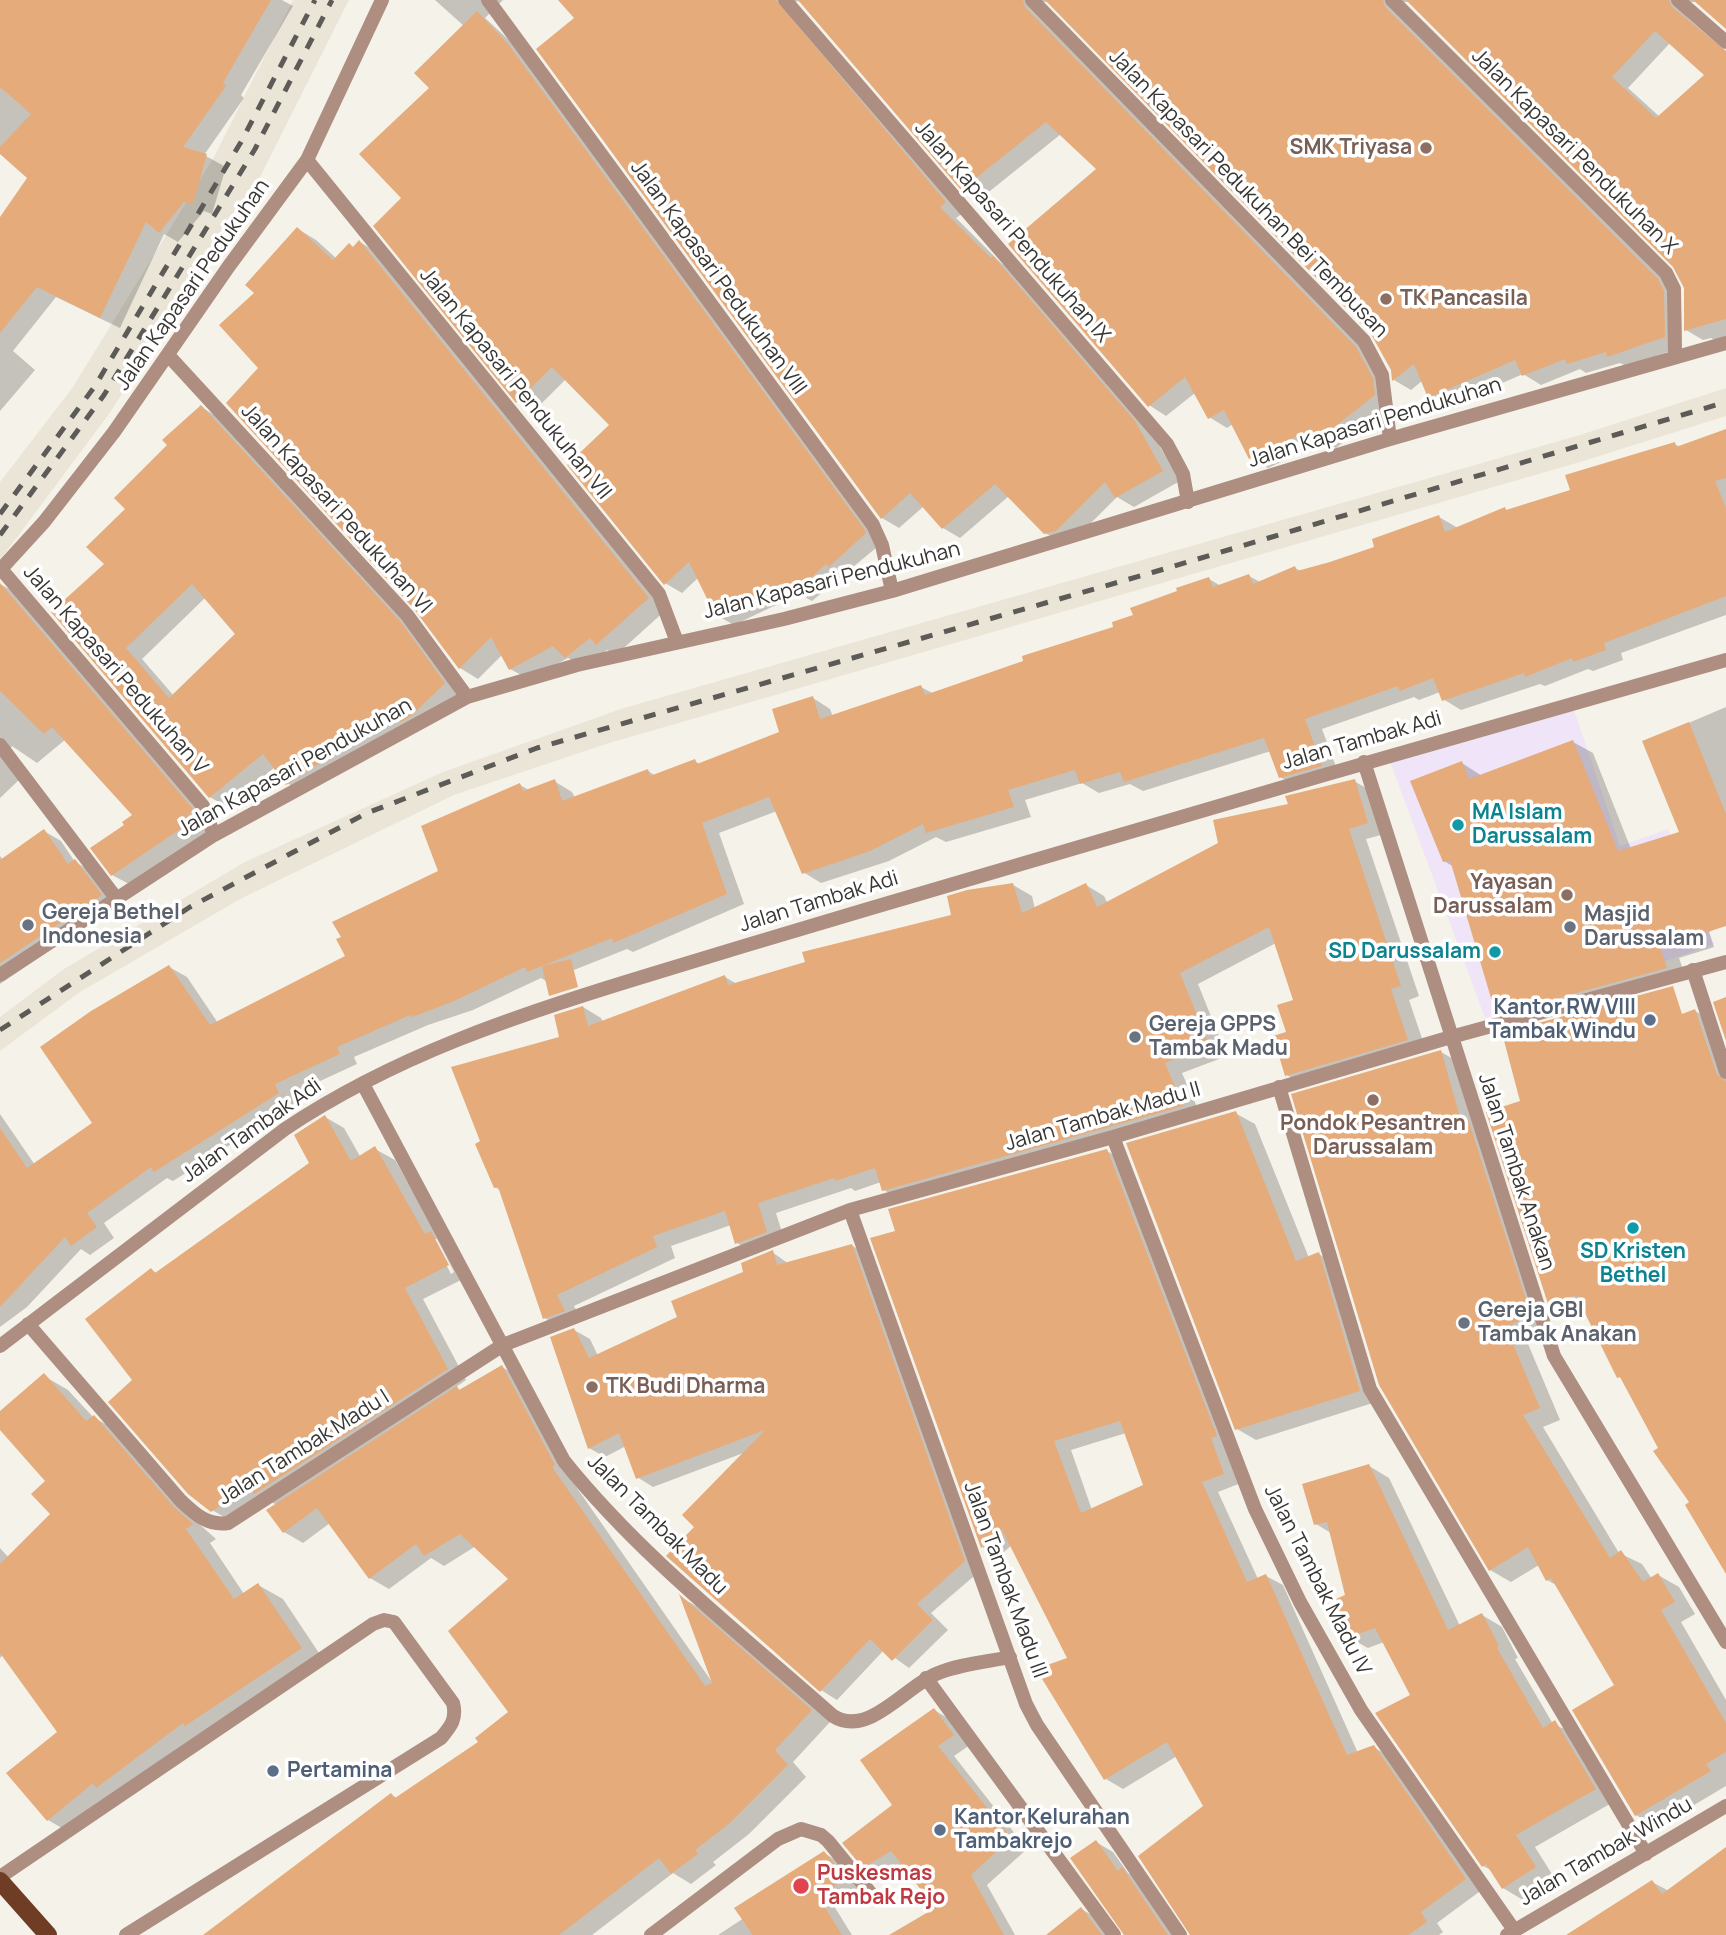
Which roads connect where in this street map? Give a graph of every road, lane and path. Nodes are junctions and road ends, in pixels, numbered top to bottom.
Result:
1 (382, 0) edge
2 (488, 0) edge
3 (785, 0) edge
4 (1032, 0) edge
5 (1392, 0) edge
6 (1678, 0) edge
7 (1726, 40) edge
8 (307, 160) junction
9 (1726, 343) edge
10 (168, 355) junction
11 (1675, 357) junction
12 (1391, 439) junction
13 (1188, 502) junction
14 (0, 569) edge
15 (892, 591) junction
16 (677, 642) junction
17 (1726, 660) edge
18 (467, 697) junction
19 (0, 745) edge
20 (1364, 762) junction
21 (214, 835) junction
22 (116, 898) junction
23 (1726, 962) edge
24 (1693, 970) junction
25 (0, 975) edge
26 (1451, 1037) junction
27 (1726, 1072) edge
28 (363, 1084) junction
29 (1279, 1087) junction
30 (1113, 1137) junction
31 (850, 1210) junction
32 (28, 1324) junction
33 (503, 1345) junction
34 (0, 1346) edge
35 (1726, 1642) edge
36 (1010, 1657) junction
37 (926, 1678) junction
38 (1726, 1807) edge
39 (1646, 1854) junction
40 (0, 1879) edge
41 (876, 1900) dead end
42 (1510, 1933) edge
43 (48, 1935) edge
44 (126, 1935) edge
45 (651, 1935) edge
46 (1114, 1935) edge
47 (1180, 1935) edge

1 - 8 street, Jalan Kapasari Pedukuhan
2 - 15 street, Jalan Kapasari Pedukuhan VIII
3 - 13 street, Jalan Kapasari Pendukuhan IX
4 - 12 street, Jalan Kapasari Pedukuhan Bei Tembusan
5 - 11 street, Jalan Kapasari Pendukuhan X
6 - 7 street
8 - 10 street, Jalan Kapasari Pedukuhan
8 - 16 street, Jalan Kapasari Pendukuhan VII
9 - 11 street, Jalan Kapasari Pendukuhan
10 - 14 street, Jalan Kapasari Pedukuhan
10 - 18 street, Jalan Kapasari Pedukuhan VI
11 - 12 street, Jalan Kapasari Pendukuhan
12 - 13 street, Jalan Kapasari Pendukuhan
13 - 15 street, Jalan Kapasari Pendukuhan
14 - 21 street, Jalan Kapasari Pedukuhan V
15 - 16 street, Jalan Kapasari Pendukuhan
16 - 18 street, Jalan Kapasari Pendukuhan
17 - 20 street, Jalan Tambak Adi
18 - 21 street, Jalan Kapasari Pendukuhan
19 - 22 street
20 - 26 street, Jalan Tambak Anakan
20 - 28 street, Jalan Tambak Adi
21 - 22 street, Jalan Kapasari Pendukuhan
22 - 25 street, Jalan Kapasari Pendukuhan
23 - 24 street, Jalan Tambak Madu II
24 - 26 street, Jalan Tambak Madu II
24 - 27 street
26 - 29 street, Jalan Tambak Madu II
26 - 35 street, Jalan Tambak Anakan
28 - 32 street, Jalan Tambak Adi
28 - 33 street, Jalan Tambak Madu
29 - 30 street, Jalan Tambak Madu II
29 - 39 street
30 - 31 street, Jalan Tambak Madu II
30 - 42 street, Jalan Tambak Madu IV
31 - 33 street, Jalan Tambak Madu II
31 - 36 street, Jalan Tambak Madu III
32 - 33 street, Jalan Tambak Madu I
32 - 34 street, Jalan Tambak Adi
33 - 37 street, Jalan Tambak Madu
36 - 37 street, Jalan Tambak Madu
36 - 47 street, Jalan Tambak Madu III
37 - 46 street
38 - 39 street, Jalan Tambak Windu
39 - 42 street, Jalan Tambak Windu
40 - 43 main road
40 - 44 street
41 - 45 street

